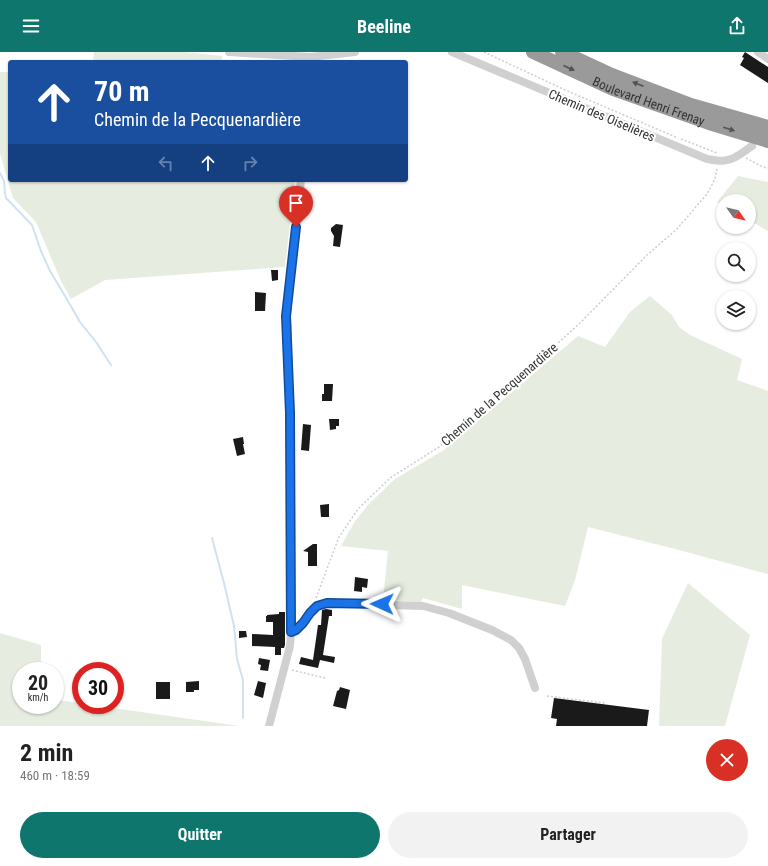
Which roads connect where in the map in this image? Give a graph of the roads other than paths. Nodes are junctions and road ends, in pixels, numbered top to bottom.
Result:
1 (229, 52) edge
2 (355, 52) edge
3 (452, 52) edge
4 (533, 52) edge
5 (562, 52) edge
6 (758, 52) edge
7 (310, 57) edge
8 (768, 59) edge
9 (768, 127) edge
10 (768, 141) edge
11 (752, 146) dead end
12 (301, 182) edge
13 (291, 632) junction
14 (535, 688) dead end
15 (269, 726) edge

1 - 7 street
2 - 7 street
3 - 11 street, Chemin des Oiselières
4 -> 10 highway, Boulevard Henri Frenay
9 -> 5 highway, Boulevard Henri Frenay
6 - 8 street
12 - 13 street
13 - 14 street
13 - 15 street

